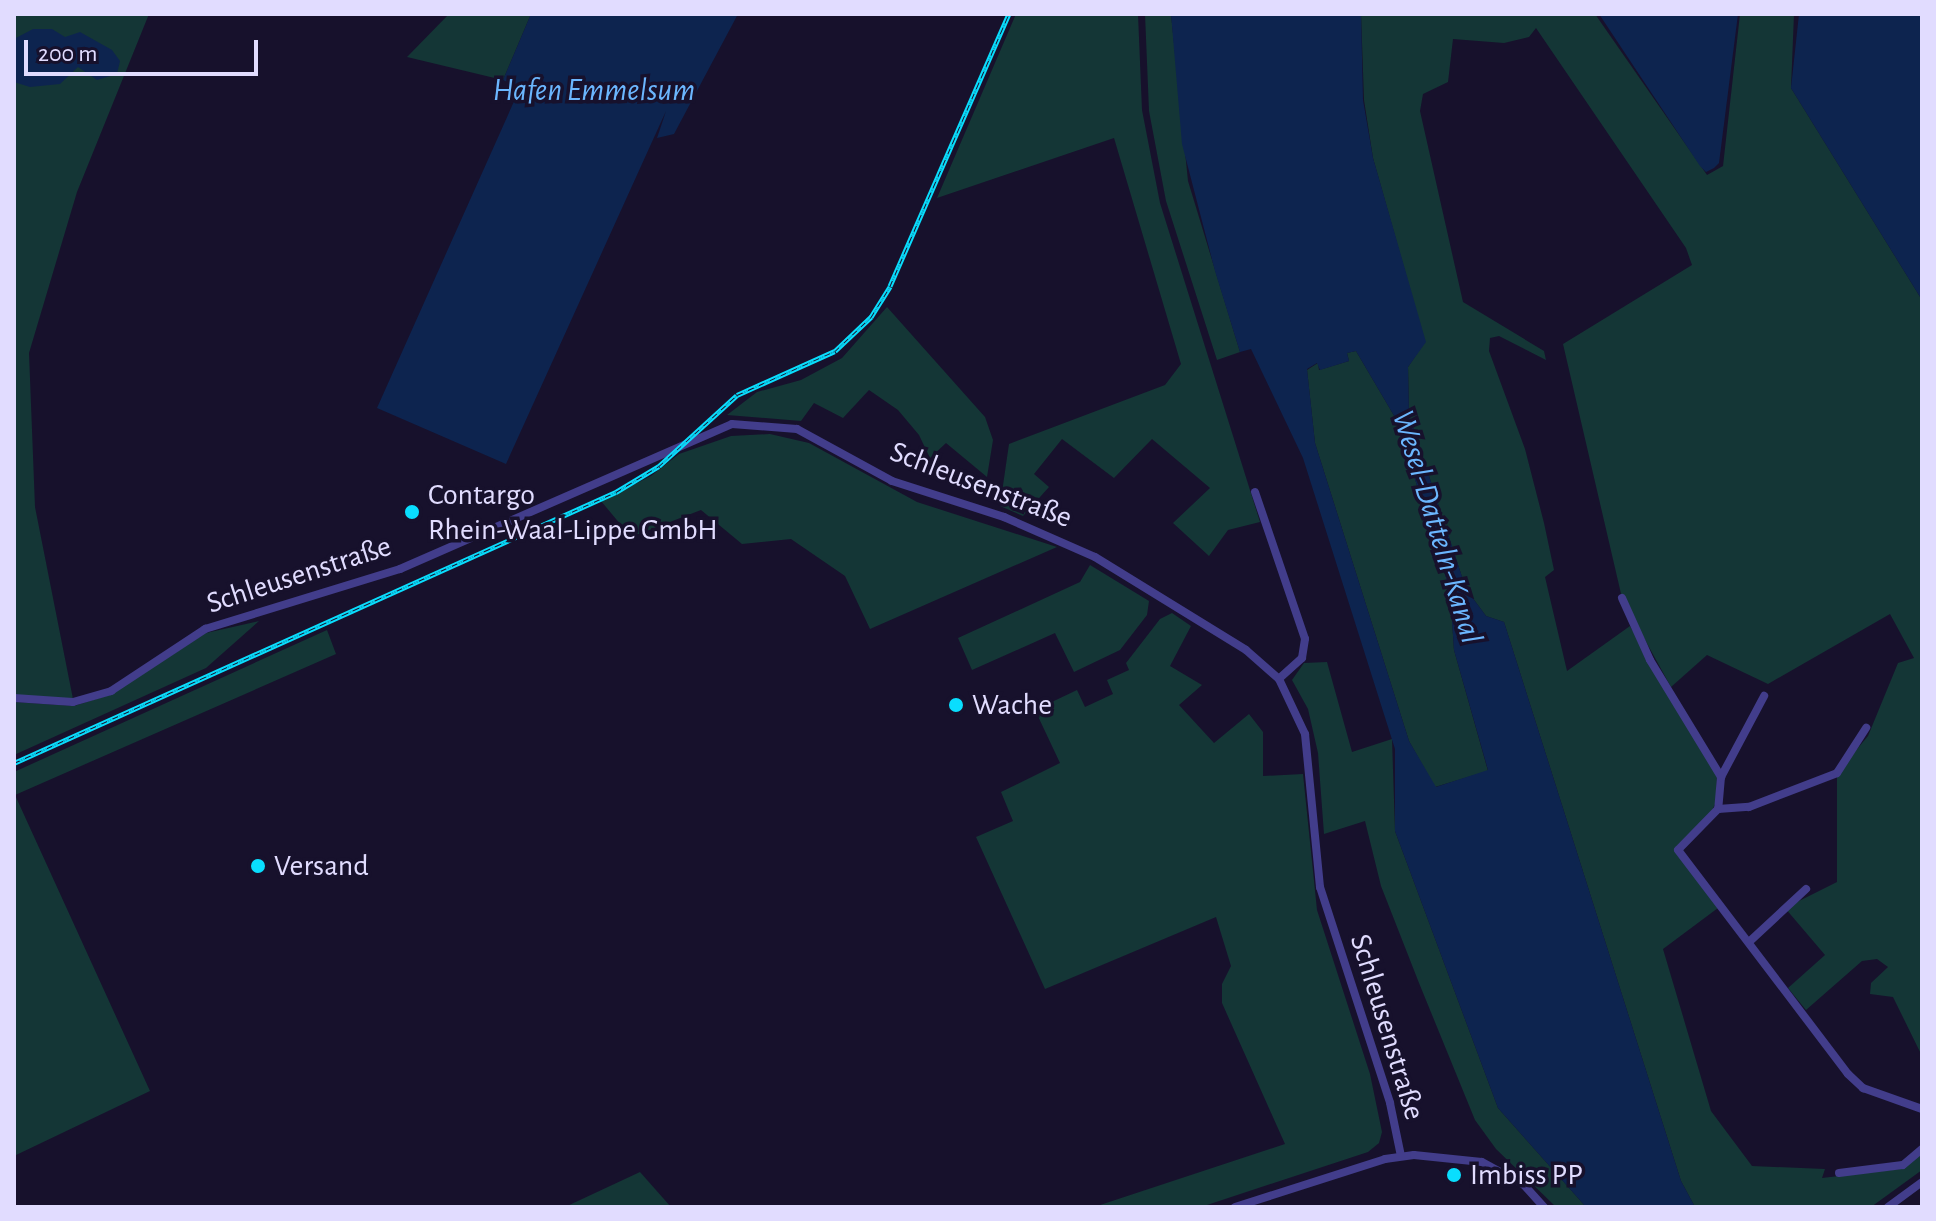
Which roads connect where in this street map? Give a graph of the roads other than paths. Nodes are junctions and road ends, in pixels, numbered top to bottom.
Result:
1 (1255, 492) dead end
2 (1622, 598) dead end
3 (1279, 679) junction
4 (1764, 696) dead end
5 (14, 698) edge
6 (1866, 728) dead end
7 (1721, 777) junction
8 (1718, 809) junction
9 (1806, 889) dead end
10 (1749, 942) junction
11 (1922, 1109) edge
12 (1922, 1149) edge
13 (1401, 1156) junction
14 (1839, 1173) dead end
15 (1922, 1182) edge
16 (1235, 1207) edge
17 (1544, 1207) edge
18 (1888, 1207) edge

1 - 3 street
2 - 7 street
3 - 5 street, Schleusenstraße
3 - 13 street, Schleusenstraße
4 - 7 street
6 - 8 street
7 - 8 street
8 - 10 street
9 - 10 street
10 - 11 street
12 - 14 street
13 - 16 street
13 - 17 street
15 - 18 street

